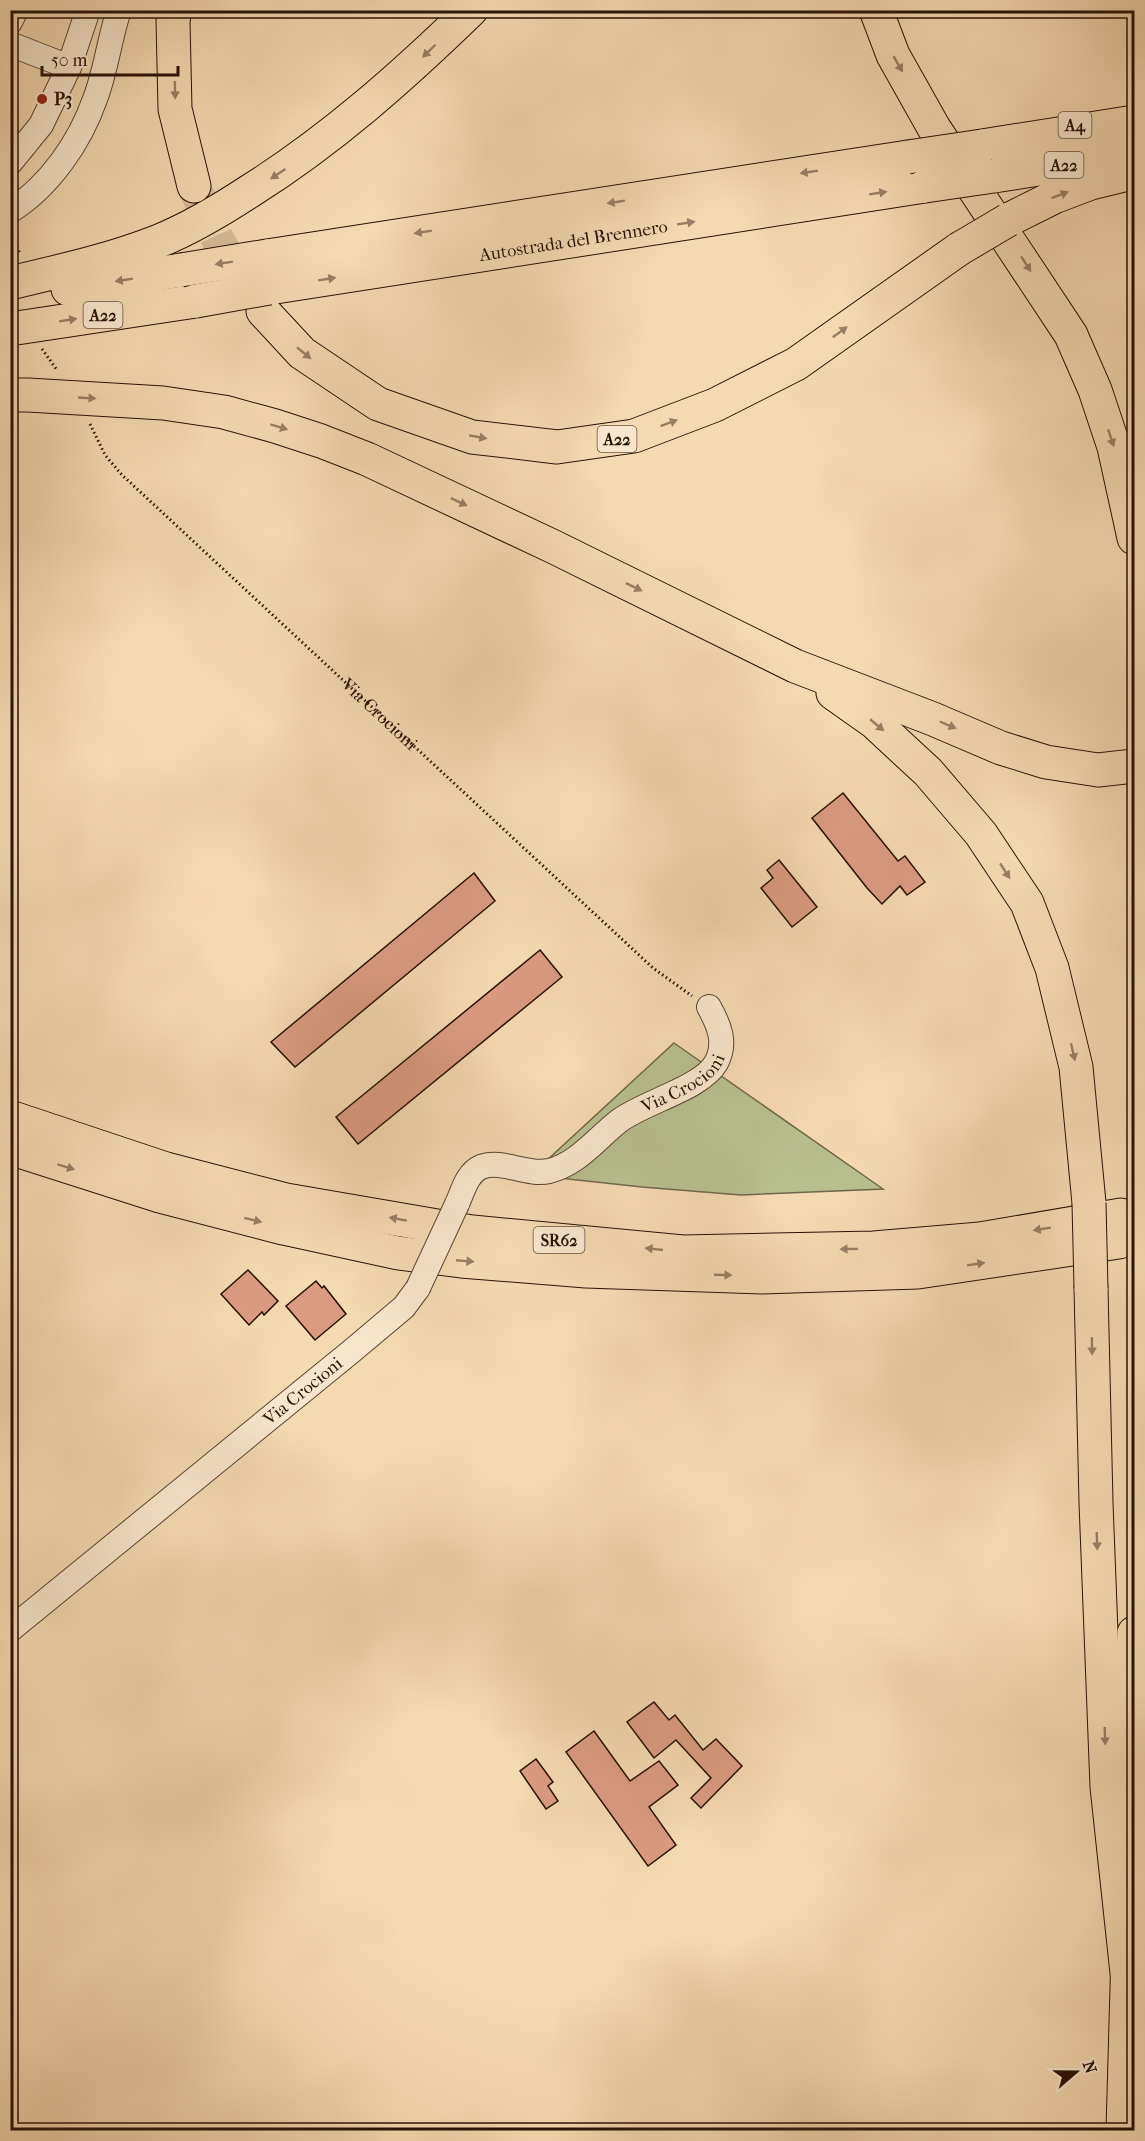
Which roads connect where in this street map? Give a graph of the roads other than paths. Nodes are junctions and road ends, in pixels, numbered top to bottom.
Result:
1 (16, 10) edge
2 (88, 10) edge
3 (118, 10) edge
4 (176, 10) edge
5 (471, 10) edge
6 (876, 10) edge
7 (10, 22) edge
8 (10, 44) edge
9 (69, 67) junction
10 (1133, 114) edge
11 (1020, 139) joint
12 (1134, 154) edge
13 (10, 163) edge
14 (1134, 173) edge
15 (194, 186) tunnel mouth
16 (10, 211) edge
17 (17, 272) edge
18 (10, 298) edge
19 (266, 300) junction
20 (25, 335) edge
21 (10, 395) edge
22 (1134, 538) edge
23 (795, 666) junction
24 (1134, 766) edge
25 (709, 1007) road end
26 (10, 1117) edge
27 (10, 1148) edge
28 (10, 1630) edge
29 (1134, 1633) edge
30 (1127, 1973) junction
31 (1123, 2130) edge

1 - 7 street
2 - 9 street
3 - 16 street
4 -> 15 highway
5 -> 17 highway
6 -> 22 highway
8 - 9 street
9 - 13 street
10 - 11 highway, A4
11 -> 18 highway, Autostrada del Brennero / A22, bridge
19 -> 12 highway, Autostrada del Brennero / A22, bridge
19 -> 14 highway, A22, bridge
20 -> 19 highway, Autostrada del Brennero / A22, bridge
21 -> 23 highway
23 -> 24 highway
23 -> 30 highway, bridge
25 - 28 street, Via Crocioni, bridge
27 -> 26 highway, SR62
29 - 30 highway
30 - 31 highway

